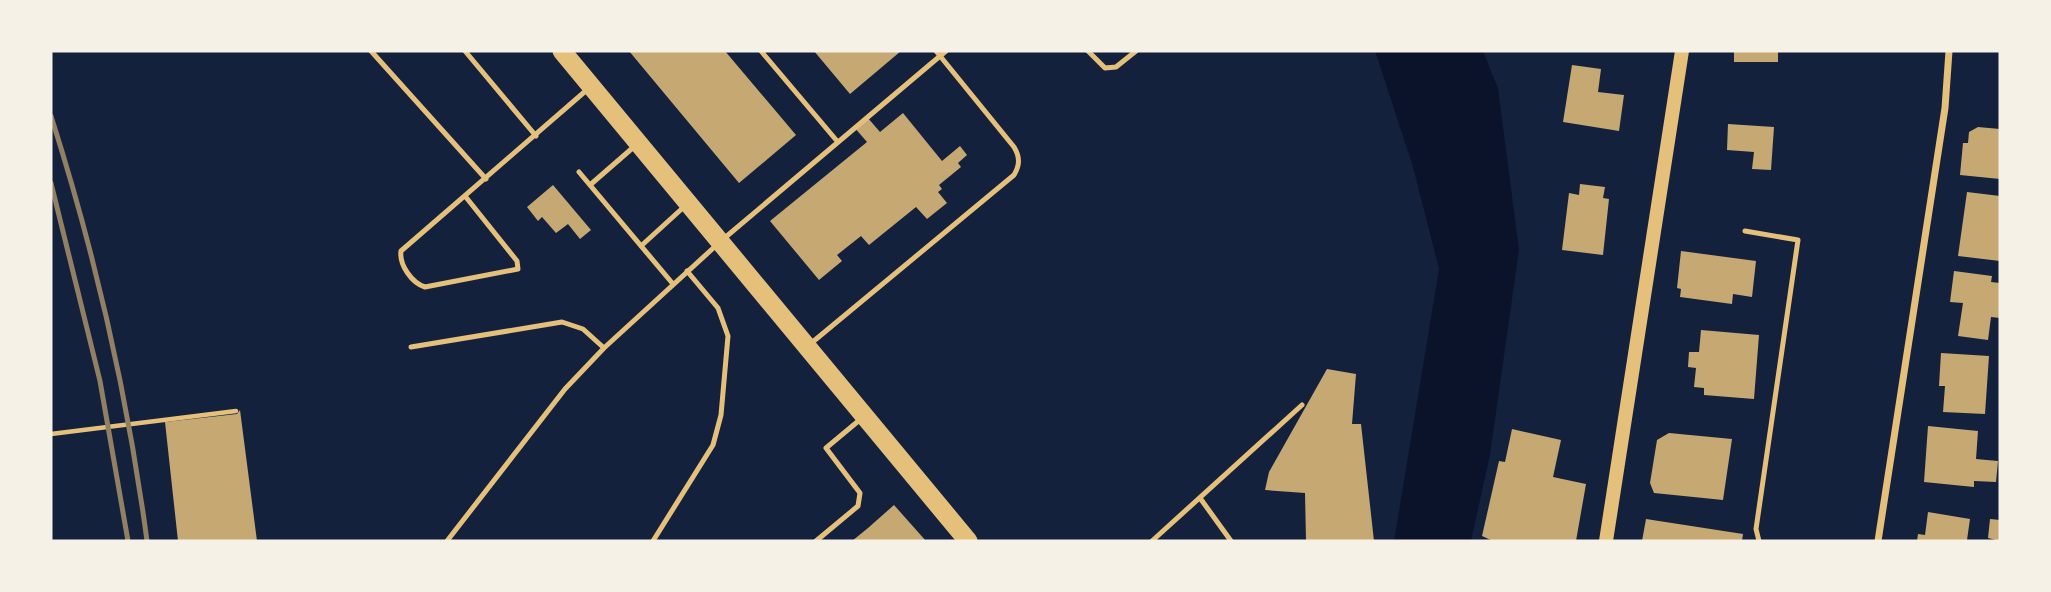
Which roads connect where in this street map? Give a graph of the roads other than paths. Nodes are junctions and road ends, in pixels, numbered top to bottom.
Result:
1 (371, 51) edge
2 (465, 51) edge
3 (562, 51) edge
4 (761, 51) edge
5 (1088, 51) edge
6 (1136, 51) edge
7 (1682, 51) edge
8 (1949, 51) edge
9 (941, 52) edge
10 (591, 86) junction
11 (536, 136) junction
12 (837, 141) junction
13 (639, 143) junction
14 (579, 172) dead end
15 (486, 178) junction
16 (590, 185) junction
17 (465, 196) junction
18 (689, 203) junction
19 (1745, 231) dead end
20 (721, 241) junction
21 (641, 246) junction
22 (687, 271) junction
23 (673, 284) junction
24 (808, 346) junction
25 (411, 347) dead end
26 (604, 348) junction
27 (1302, 405) dead end
28 (865, 416) junction
29 (1200, 498) junction
30 (447, 541) edge
31 (653, 541) edge
32 (816, 541) edge
33 (968, 541) edge
34 (1152, 541) edge
35 (1231, 541) edge
36 (1606, 541) edge
37 (1759, 541) edge
38 (1878, 541) edge

1 - 15 lane
2 - 11 lane
3 - 10 highway
4 - 12 lane
5 - 6 lane
7 - 36 main road
8 - 38 street
9 - 12 lane
9 - 24 lane
10 - 11 lane
10 - 13 highway
11 - 15 lane
12 - 20 lane
13 - 16 lane
13 - 18 highway
14 - 16 lane
15 - 17 lane
16 - 21 lane
17 - 17 lane
18 - 20 highway
18 - 21 lane
19 - 37 lane
20 - 22 lane
20 - 24 highway
21 - 23 lane
22 - 23 lane
22 - 31 lane
23 - 26 lane
24 - 28 highway
25 - 26 lane
26 - 30 lane
27 - 29 lane
28 - 32 lane
28 - 33 highway
29 - 34 lane
29 - 35 lane

